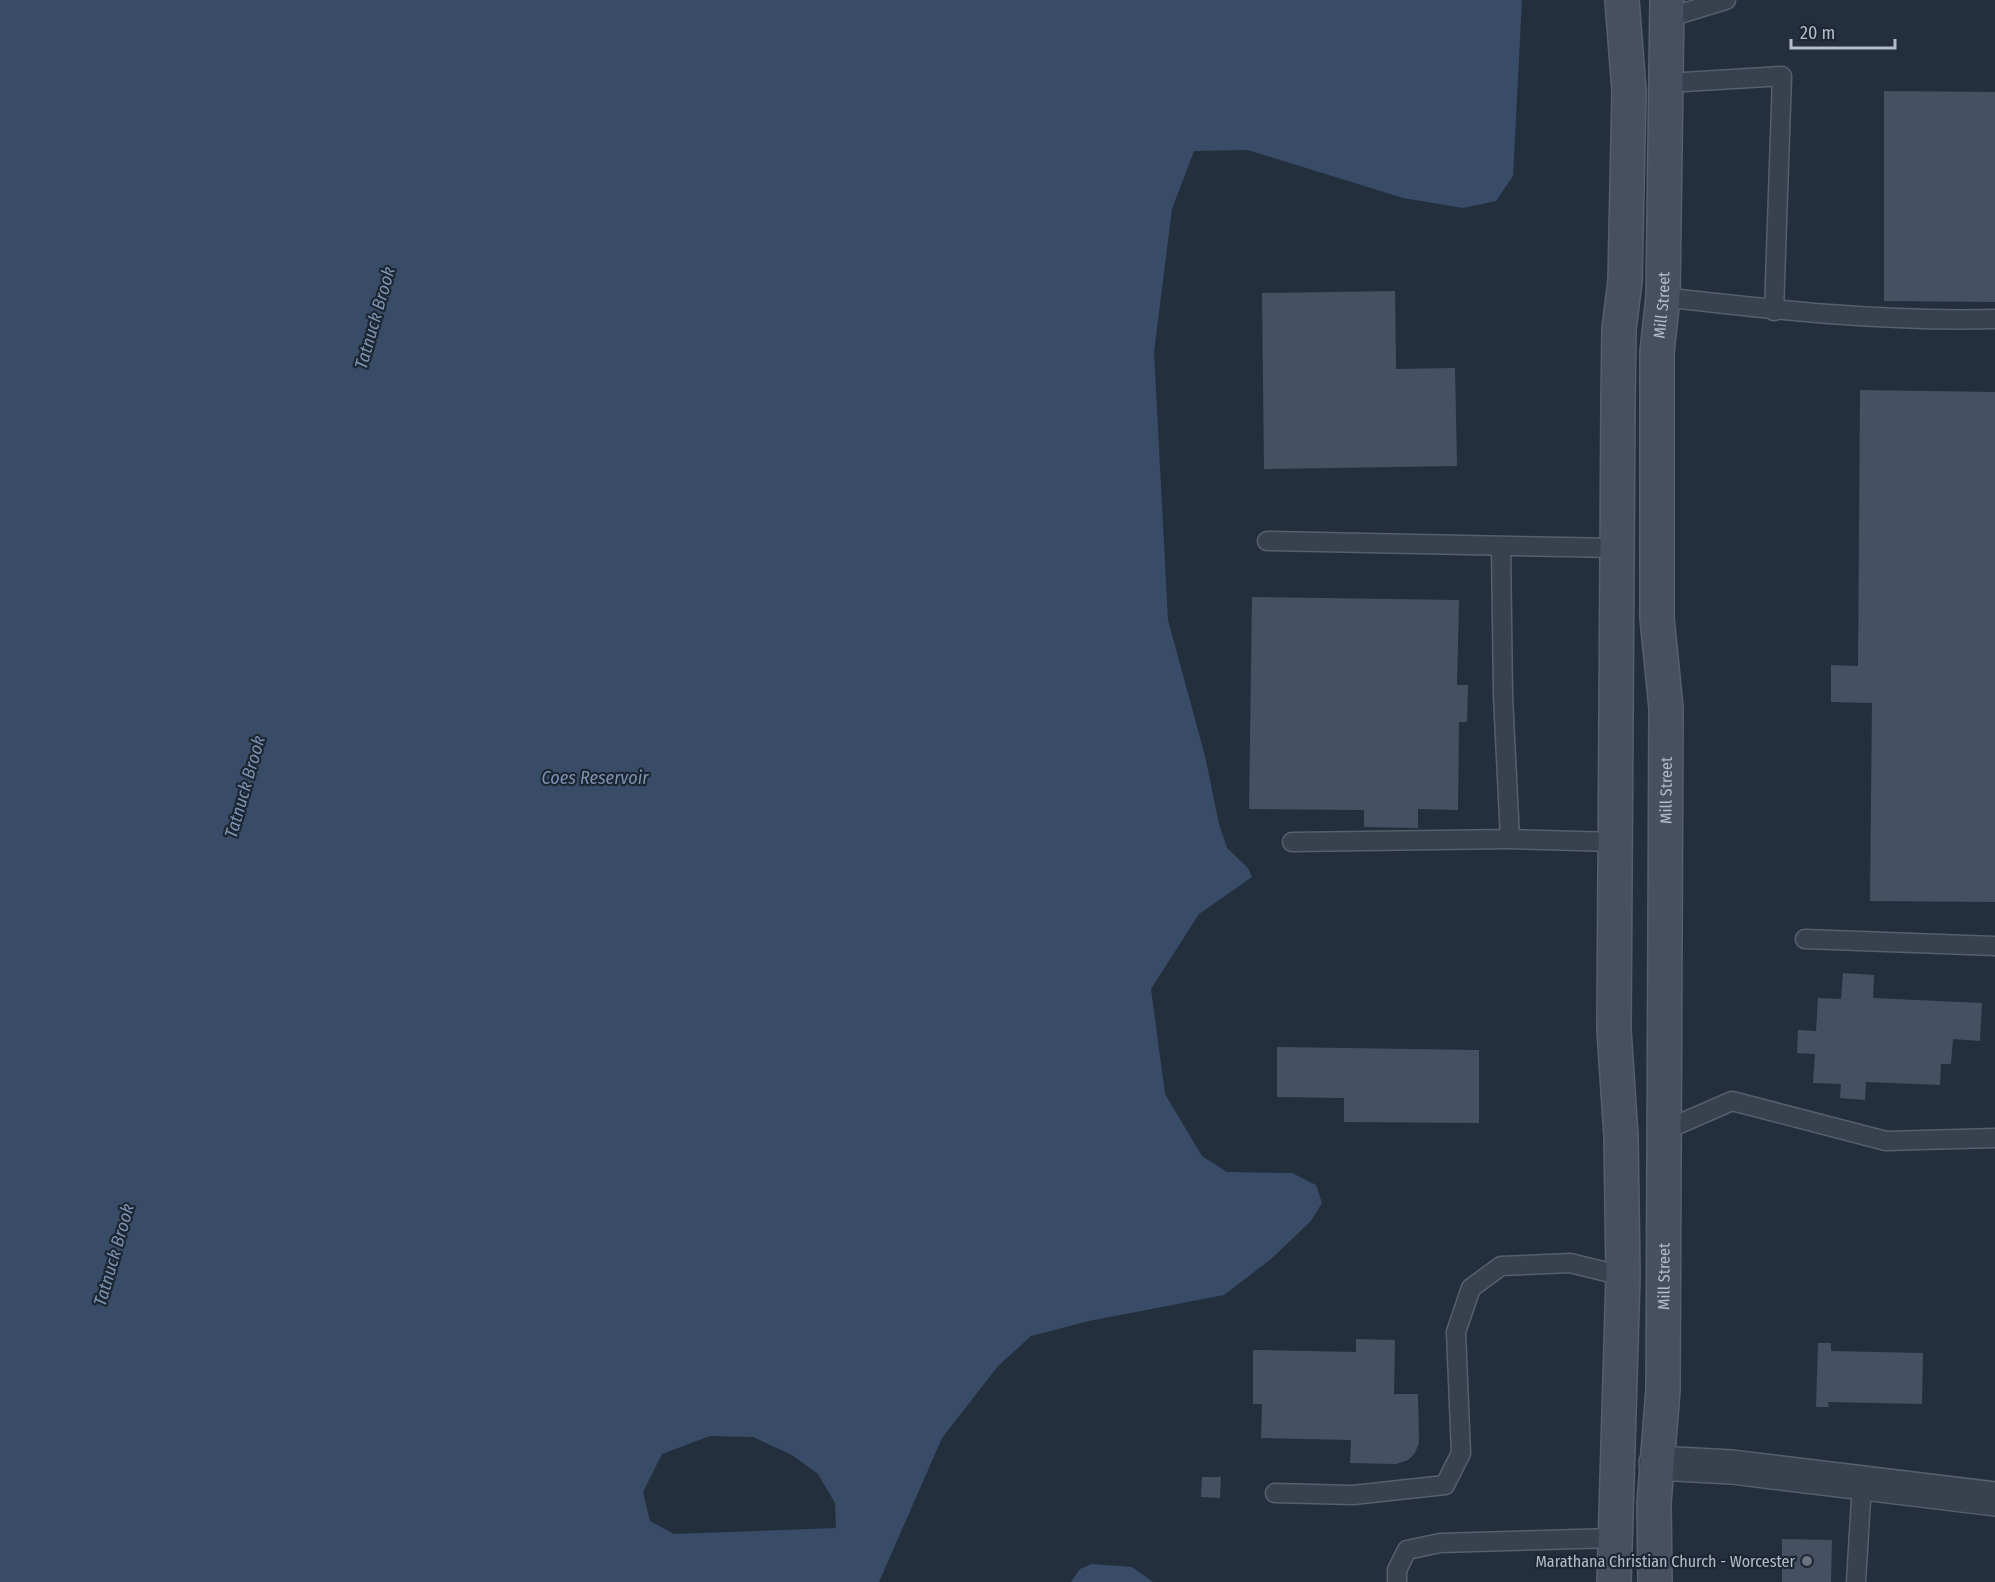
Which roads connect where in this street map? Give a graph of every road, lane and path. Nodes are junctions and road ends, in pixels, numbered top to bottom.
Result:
1 (1622, 0) edge
2 (1726, 0) edge
3 (1667, 9) edge
4 (1668, 83) junction
5 (1663, 297) junction
6 (1774, 311) junction
7 (1995, 319) edge
8 (1620, 329) junction
9 (1657, 352) junction
10 (1266, 541) dead end
11 (1501, 546) junction
12 (1617, 548) junction
13 (1510, 838) junction
14 (1292, 842) dead end
15 (1615, 842) junction
16 (1805, 939) dead end
17 (1995, 946) edge
18 (1663, 1131) junction
19 (1995, 1138) edge
20 (1623, 1276) junction
21 (1618, 1459) junction
22 (1656, 1463) junction
23 (1862, 1483) junction
24 (1275, 1493) dead end
25 (1995, 1498) edge
26 (1614, 1538) junction
27 (1396, 1582) edge
28 (1614, 1582) edge
29 (1655, 1582) edge
30 (1856, 1582) edge

1 - 8 main road
2 - 3 lane
3 - 4 main road, Mill Street
4 - 5 main road, Mill Street
4 - 6 lane
5 - 6 lane
5 - 9 main road, Mill Street
6 - 7 lane
8 - 9 main road
8 - 12 main road
9 - 18 main road, Mill Street
10 - 11 lane
11 - 12 lane
11 - 13 lane
12 - 15 main road
13 - 14 lane
13 - 15 lane
15 - 20 main road
16 - 17 lane
18 - 19 lane
18 - 22 main road, Mill Street
20 - 21 main road
20 - 24 lane
21 - 22 main road
21 - 26 main road
22 - 23 street
22 - 29 main road, Mill Street
23 - 25 street
23 - 30 lane
26 - 27 lane
26 - 28 main road

